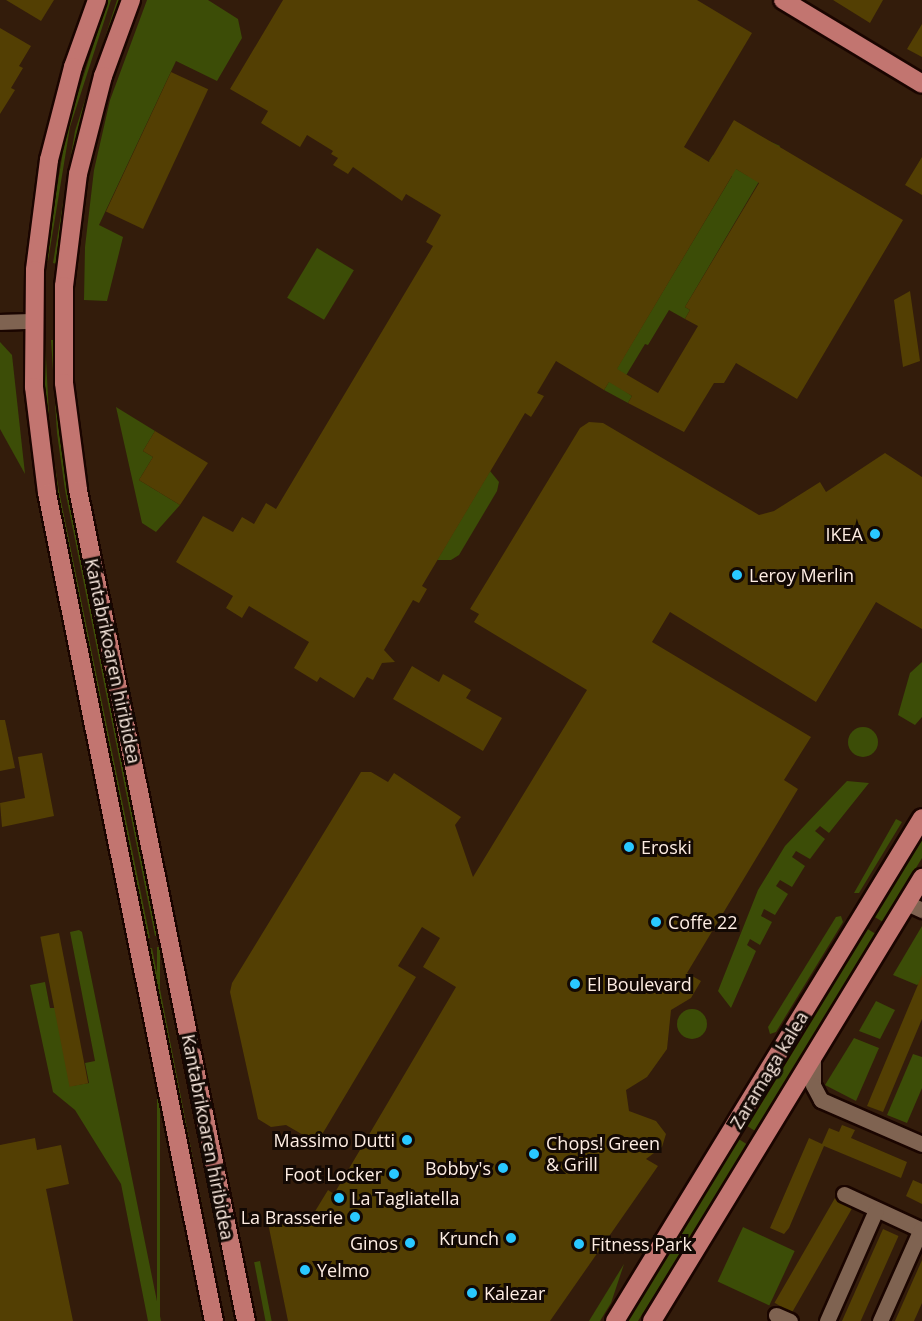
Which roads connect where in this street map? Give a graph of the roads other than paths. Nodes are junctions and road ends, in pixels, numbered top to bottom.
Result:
1 (97, 0) edge
2 (130, 0) edge
3 (783, 0) edge
4 (922, 84) edge
5 (32, 321) junction
6 (0, 322) edge
7 (922, 818) edge
8 (922, 878) edge
9 (915, 906) edge
10 (813, 1057) junction
11 (922, 1144) edge
12 (844, 1194) dead end
13 (876, 1210) junction
14 (921, 1229) edge
15 (214, 1321) edge
16 (246, 1321) edge
17 (615, 1321) edge
18 (652, 1321) edge
19 (826, 1321) edge
20 (880, 1321) edge

1 - 5 main road, Kantabrikoaren hiribidea
2 - 16 main road, Kantabrikoaren hiribidea
3 - 4 main road
5 - 6 street
5 - 15 main road, Kantabrikoaren hiribidea
7 - 17 main road, Zaramaga kalea
8 - 9 main road, Zaramaga kalea
9 - 10 main road, Zaramaga kalea
10 - 11 street
10 - 18 main road, Zaramaga kalea
12 - 13 street
13 - 14 street
13 - 19 street
14 - 20 street

